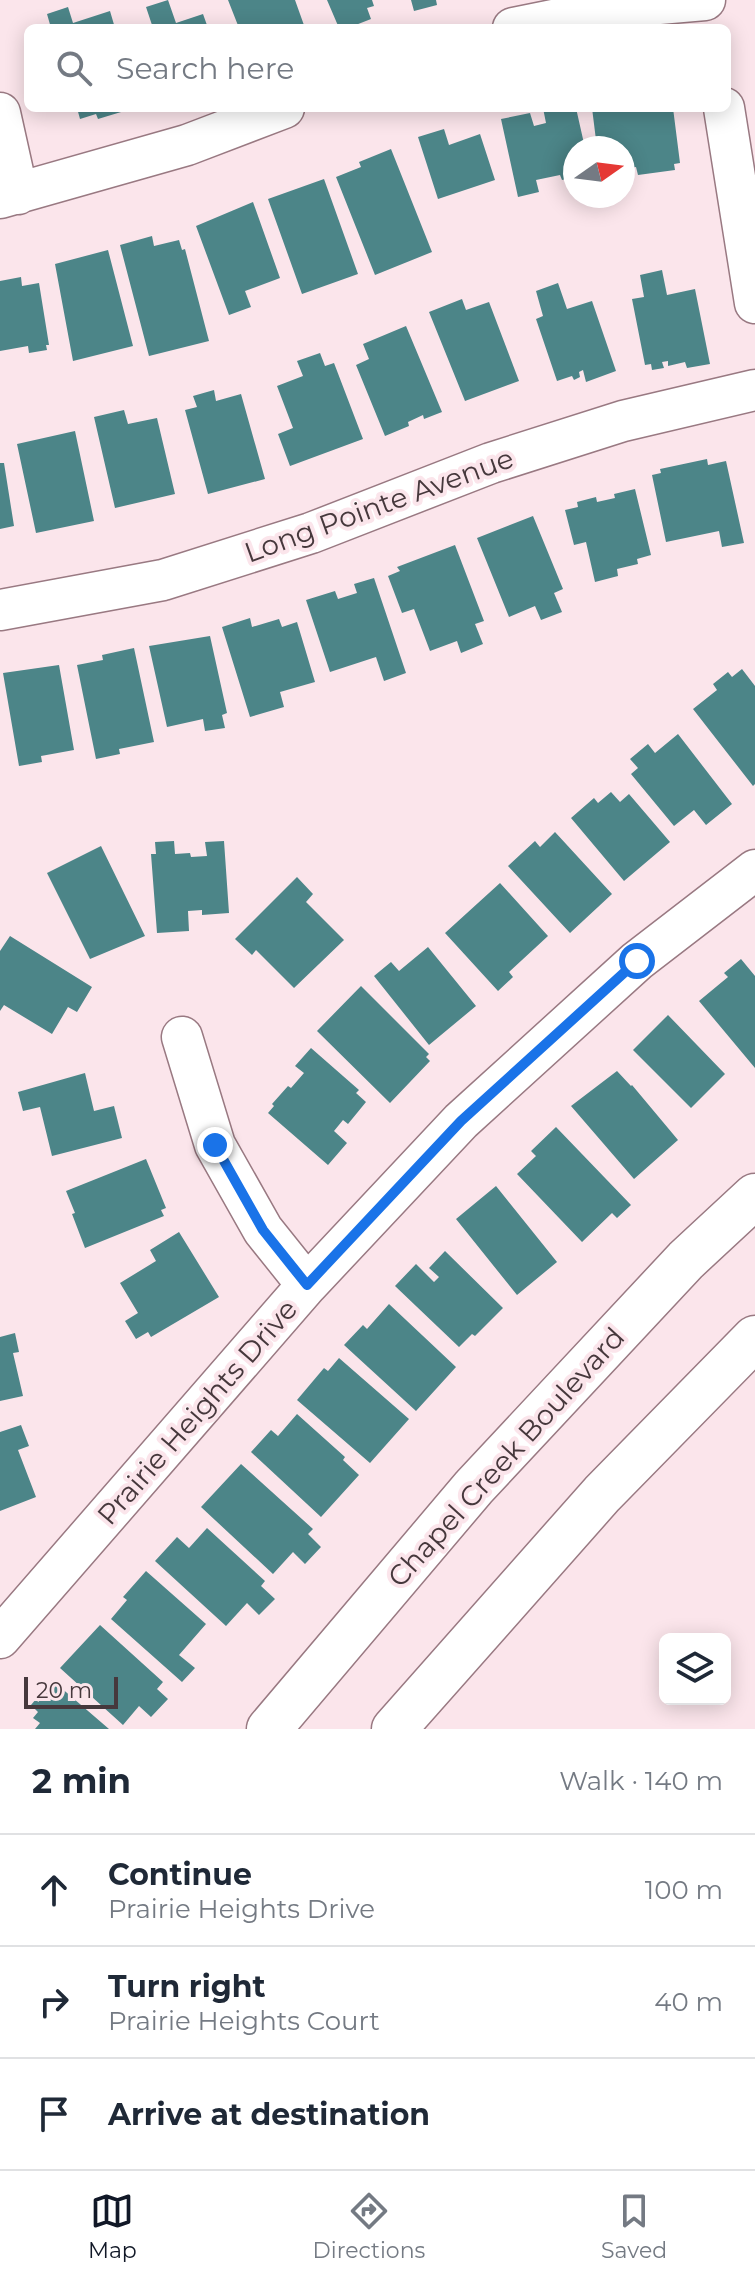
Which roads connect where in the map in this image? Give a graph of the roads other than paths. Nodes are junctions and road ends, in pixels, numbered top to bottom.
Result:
1 (707, 0) edge
2 (533, 24) edge
3 (712, 24) edge
4 (274, 112) edge
5 (725, 112) edge
6 (0, 113) edge
7 (9, 196) edge
8 (755, 303) edge
9 (755, 390) edge
10 (0, 610) edge
11 (755, 870) edge
12 (182, 1037) dead end
13 (755, 1196) edge
14 (307, 1285) junction
15 (755, 1338) edge
16 (0, 1638) edge
17 (269, 1729) edge
18 (394, 1729) edge

1 - 2 street
1 - 3 street
4 - 7 street
5 - 8 street
6 - 7 street
9 - 10 street, Long Pointe Avenue
11 - 14 street, Prairie Heights Drive
12 - 14 street
13 - 17 main road, Chapel Creek Boulevard
14 - 16 street, Prairie Heights Drive
15 - 18 main road

